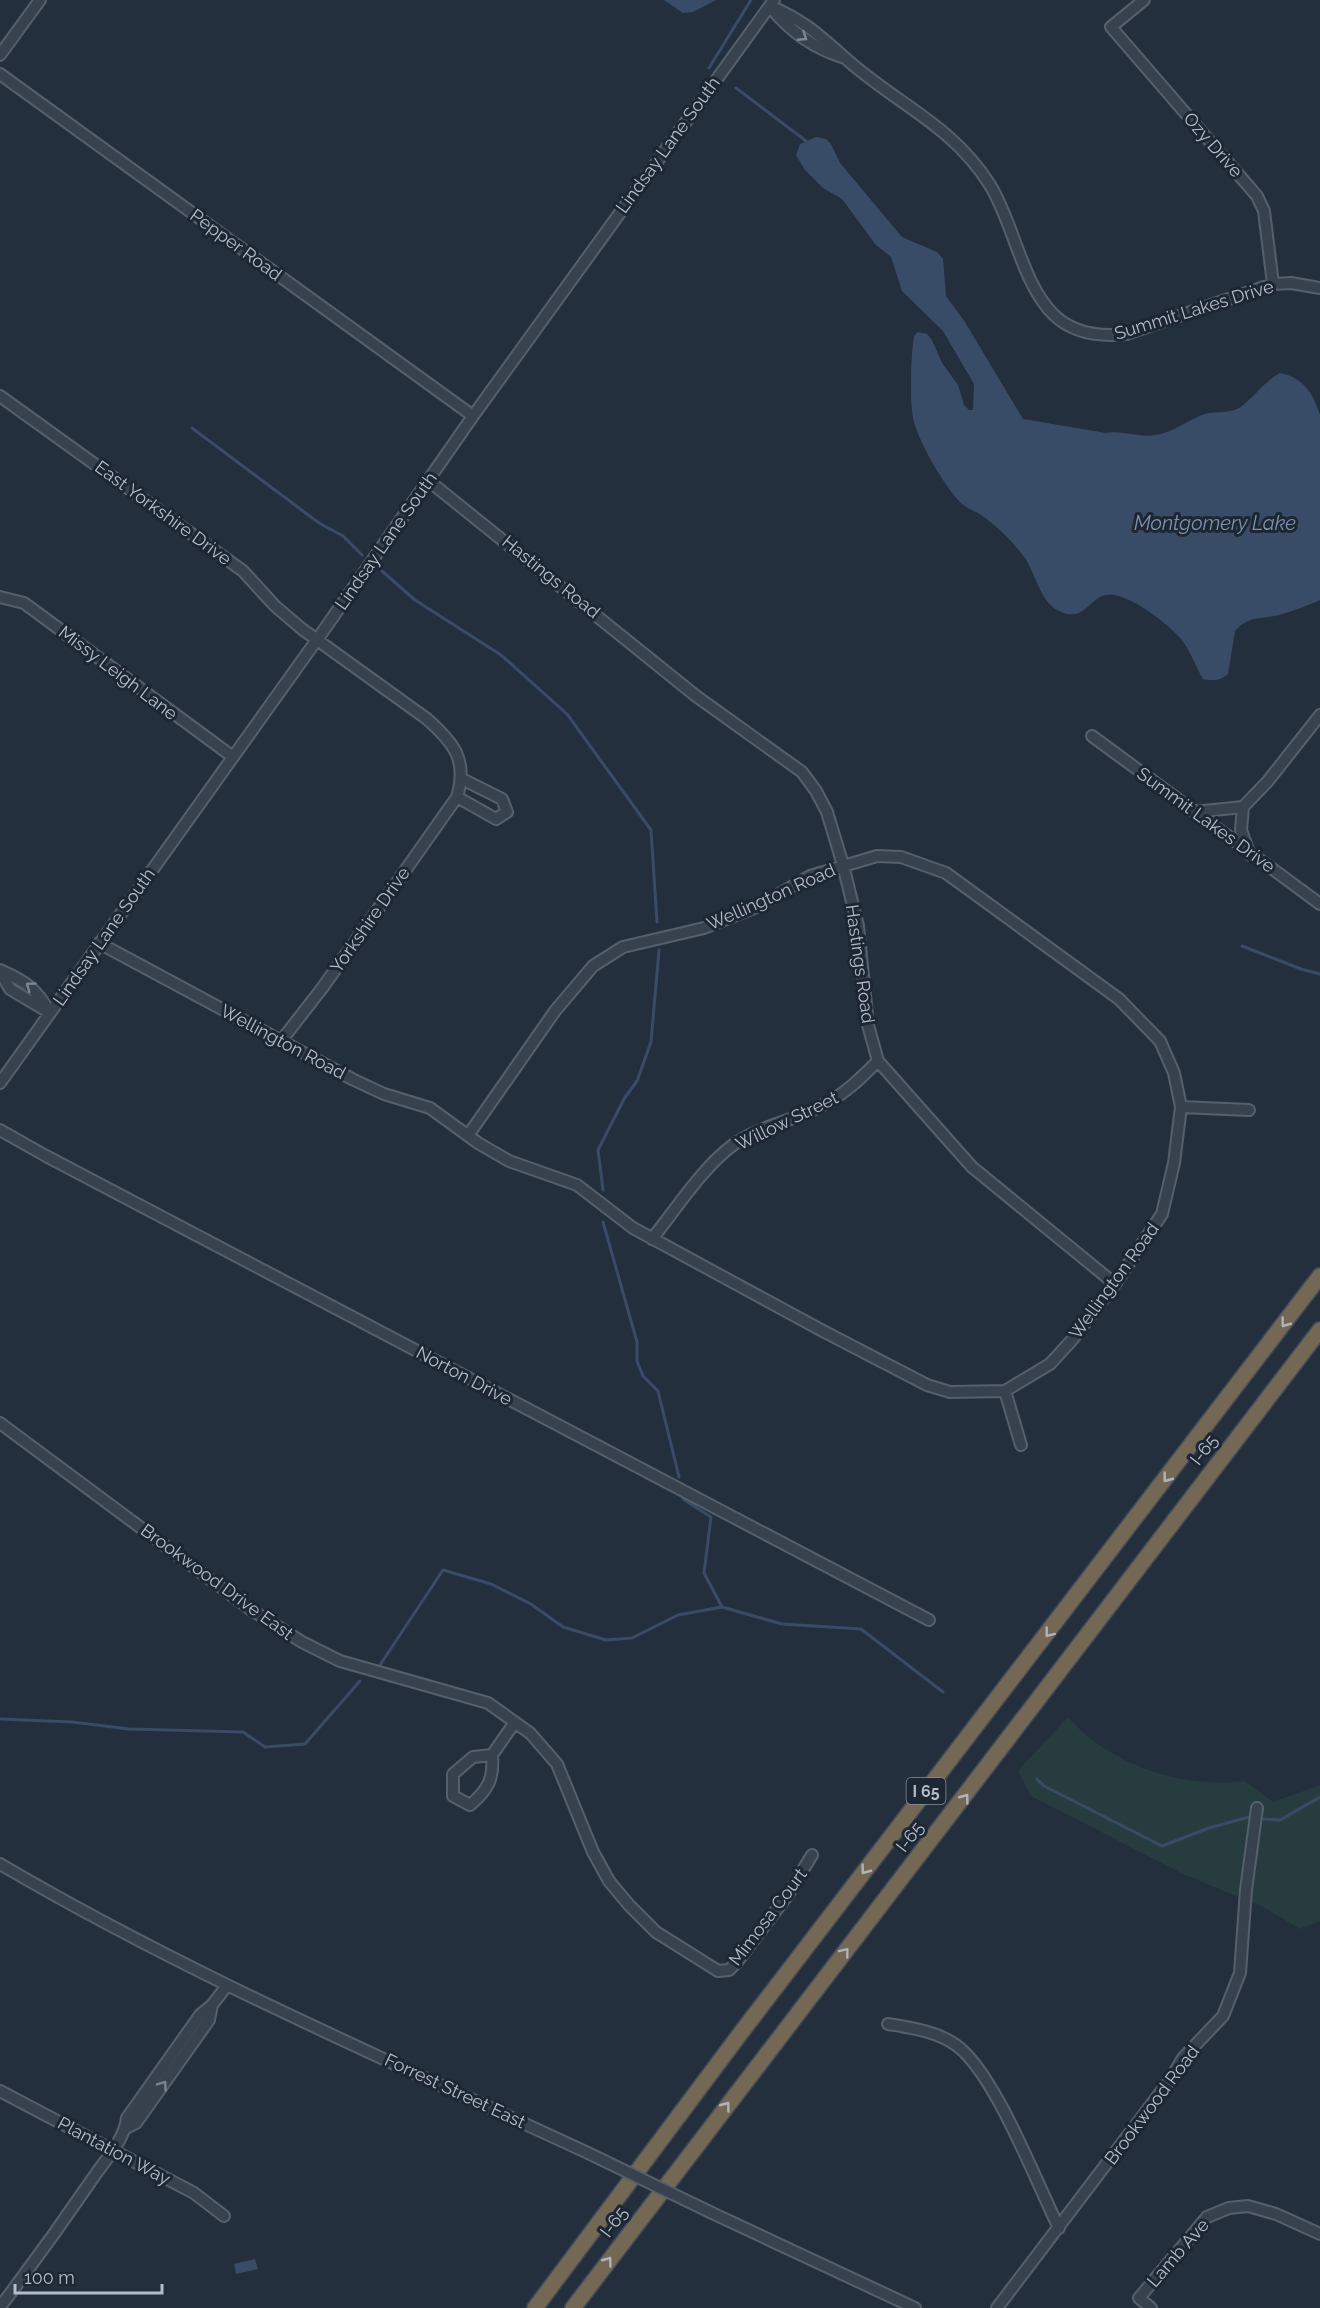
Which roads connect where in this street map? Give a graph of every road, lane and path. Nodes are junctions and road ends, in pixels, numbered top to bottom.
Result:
1 (40, 0) edge
2 (1144, 0) edge
3 (772, 3) edge
4 (0, 56) edge
5 (0, 74) edge
6 (1273, 284) junction
7 (1320, 288) edge
8 (0, 396) edge
9 (473, 416) junction
10 (429, 481) junction
11 (0, 597) edge
12 (317, 639) junction
13 (1320, 715) edge
14 (1092, 736) dead end
15 (233, 757) junction
16 (462, 780) junction
17 (457, 797) junction
18 (1243, 807) junction
19 (1194, 812) junction
20 (1250, 855) junction
21 (843, 865) junction
22 (1320, 904) edge
23 (99, 943) junction
24 (0, 970) edge
25 (51, 1013) junction
26 (281, 1041) junction
27 (878, 1061) junction
28 (0, 1083) edge
29 (1181, 1107) junction
30 (1249, 1110) dead end
31 (0, 1130) edge
32 (469, 1134) junction
33 (652, 1239) junction
34 (1320, 1276) edge
35 (1115, 1284) junction
36 (1320, 1330) edge
37 (1005, 1391) junction
38 (0, 1423) edge
39 (1021, 1445) dead end
40 (929, 1620) dead end
41 (515, 1722) junction
42 (492, 1755) junction
43 (1257, 1808) dead end
44 (812, 1855) dead end
45 (0, 1864) edge
46 (718, 1971) joint
47 (226, 1987) junction
48 (888, 2024) dead end
49 (0, 2091) edge
50 (112, 2150) junction
51 (224, 2216) dead end
52 (1059, 2228) junction
53 (1320, 2234) edge
54 (0, 2307) edge
55 (535, 2308) edge
56 (573, 2308) edge
57 (915, 2308) edge
58 (997, 2308) edge
59 (1151, 2308) edge

1 - 4 street
2 - 6 street, Ozy Drive
3 - 6 street, Summit Lakes Drive
3 - 9 street, Lindsay Lane South
5 - 9 street, Pepper Road
6 - 7 street, Summit Lakes Drive
8 - 12 street, East Yorkshire Drive
9 - 10 street, Lindsay Lane South
10 - 12 street, Lindsay Lane South
10 - 21 street, Hastings Road
11 - 15 street, Missy Leigh Lane
12 - 15 street, Lindsay Lane South
12 - 16 street, Yorkshire Drive
13 - 18 street
14 - 19 street, Summit Lakes Drive
15 - 23 street, Lindsay Lane South
16 - 17 street, Yorkshire Drive
16 - 17 street
17 - 26 street, Yorkshire Drive
18 - 19 street
18 - 20 street
19 - 20 street, Summit Lakes Drive
20 - 22 street, Summit Lakes Drive
21 - 27 street, Hastings Road
21 - 29 street, Wellington Road
21 - 32 street, Wellington Road
23 - 25 street, Lindsay Lane South
23 - 26 street, Wellington Road
24 - 25 street
25 - 28 street, Lindsay Lane South
26 - 32 street, Wellington Road
27 - 33 street, Willow Street
27 - 35 street, Hastings Road
29 - 30 street
29 - 35 street, Wellington Road
31 - 40 street, Norton Drive
32 - 33 street, Wellington Road
33 - 37 street, Wellington Road
34 -> 55 highway, I 65
35 - 37 street, Wellington Road
56 -> 36 highway, I-65 / I 65
37 - 39 street
38 - 41 street, Brookwood Drive East
41 - 42 street
41 - 46 street, Brookwood Drive East
42 - 42 street
43 - 52 street, Brookwood Road
44 - 46 street, Mimosa Court
45 - 47 street, Forrest Street East
47 - 50 street
47 - 57 street, Forrest Street East, bridge
48 - 52 street
49 - 50 street, Plantation Way
50 - 51 street, Plantation Way
50 - 54 street
52 - 58 street, Brookwood Road
53 - 59 street, Lamb Ave

